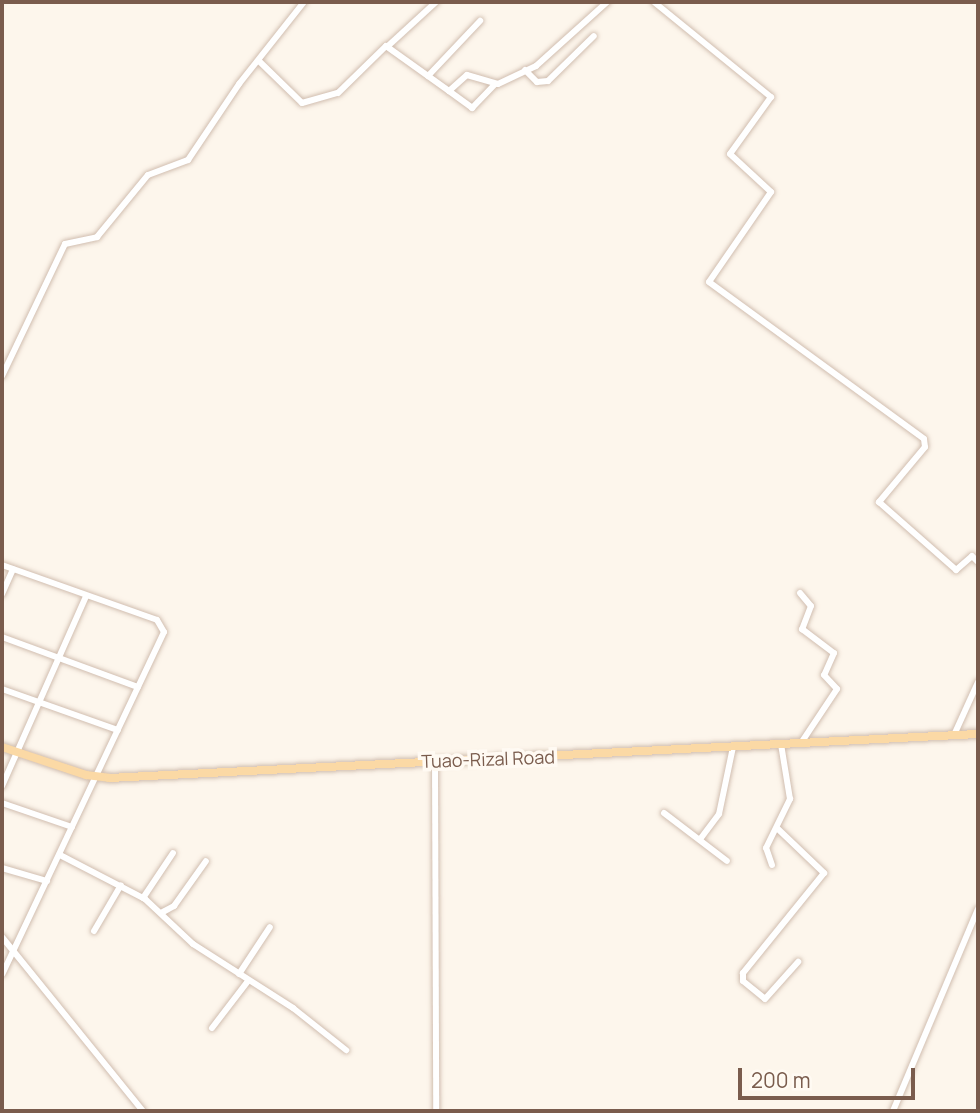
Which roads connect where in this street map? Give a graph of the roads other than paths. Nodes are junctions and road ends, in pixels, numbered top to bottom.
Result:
1 (304, 2) edge
2 (436, 2) edge
3 (607, 2) edge
4 (654, 2) edge
5 (480, 21) dead end
6 (594, 36) dead end
7 (388, 46) junction
8 (259, 61) junction
9 (524, 69) junction
10 (428, 76) junction
11 (495, 84) junction
12 (449, 91) junction
13 (2, 376) edge
14 (978, 549) edge
15 (972, 556) junction
16 (978, 562) edge
17 (2, 565) edge
18 (13, 569) junction
19 (800, 593) dead end
20 (2, 594) edge
21 (86, 596) junction
22 (2, 636) edge
23 (62, 658) junction
24 (978, 682) edge
25 (138, 687) junction
26 (2, 689) edge
27 (40, 702) junction
28 (118, 730) junction
29 (978, 734) edge
30 (954, 735) junction
31 (801, 743) junction
32 (781, 744) junction
33 (2, 747) edge
34 (733, 747) junction
35 (18, 752) junction
36 (435, 760) junction
37 (97, 777) junction
38 (2, 786) edge
39 (2, 803) edge
40 (664, 813) dead end
41 (72, 827) junction
42 (778, 828) junction
43 (701, 838) junction
44 (173, 853) dead end
45 (60, 855) junction
46 (206, 861) dead end
47 (727, 861) dead end
48 (772, 865) dead end
49 (2, 868) edge
50 (47, 881) junction
51 (121, 885) junction
52 (143, 898) junction
53 (978, 909) edge
54 (161, 913) junction
55 (271, 926) dead end
56 (94, 931) dead end
57 (2, 937) edge
58 (14, 950) junction
59 (798, 962) dead end
60 (2, 974) edge
61 (239, 974) junction
62 (248, 981) junction
63 (212, 1028) dead end
64 (346, 1049) dead end
65 (143, 1111) edge
66 (436, 1111) edge
67 (893, 1111) edge

1 - 8 street
2 - 7 street
3 - 9 street
4 - 15 street
5 - 10 street
6 - 9 street
7 - 8 street
7 - 10 street
8 - 13 street
9 - 11 street
10 - 12 street
11 - 12 street
11 - 12 street
14 - 15 street
15 - 16 street
17 - 18 street
18 - 20 street
18 - 21 street
19 - 31 street
21 - 23 street
21 - 25 street
22 - 23 street
23 - 25 street
23 - 27 street
24 - 30 street
25 - 28 street
26 - 27 street
27 - 28 street
27 - 35 street
28 - 37 street
29 - 30 main road, Tuao-Rizal Road
30 - 31 main road, Tuao-Rizal Road
31 - 32 main road, Tuao-Rizal Road
32 - 34 main road, Tuao-Rizal Road
32 - 42 street
33 - 35 main road, Tuao-Rizal Road
34 - 36 main road, Tuao-Rizal Road
34 - 43 street
35 - 37 main road, Tuao-Rizal Road
35 - 38 street
36 - 37 main road, Tuao-Rizal Road
36 - 66 street
37 - 41 street
39 - 41 street
40 - 43 street
41 - 45 street
42 - 48 street
42 - 59 street
43 - 47 street
44 - 52 street
45 - 50 street
45 - 51 street
46 - 54 street
49 - 50 street
50 - 58 street
51 - 52 street
51 - 56 street
52 - 54 street
53 - 67 street
54 - 61 street
55 - 61 street
57 - 58 street
58 - 60 street
58 - 65 street
61 - 62 street
62 - 63 street
62 - 64 street

